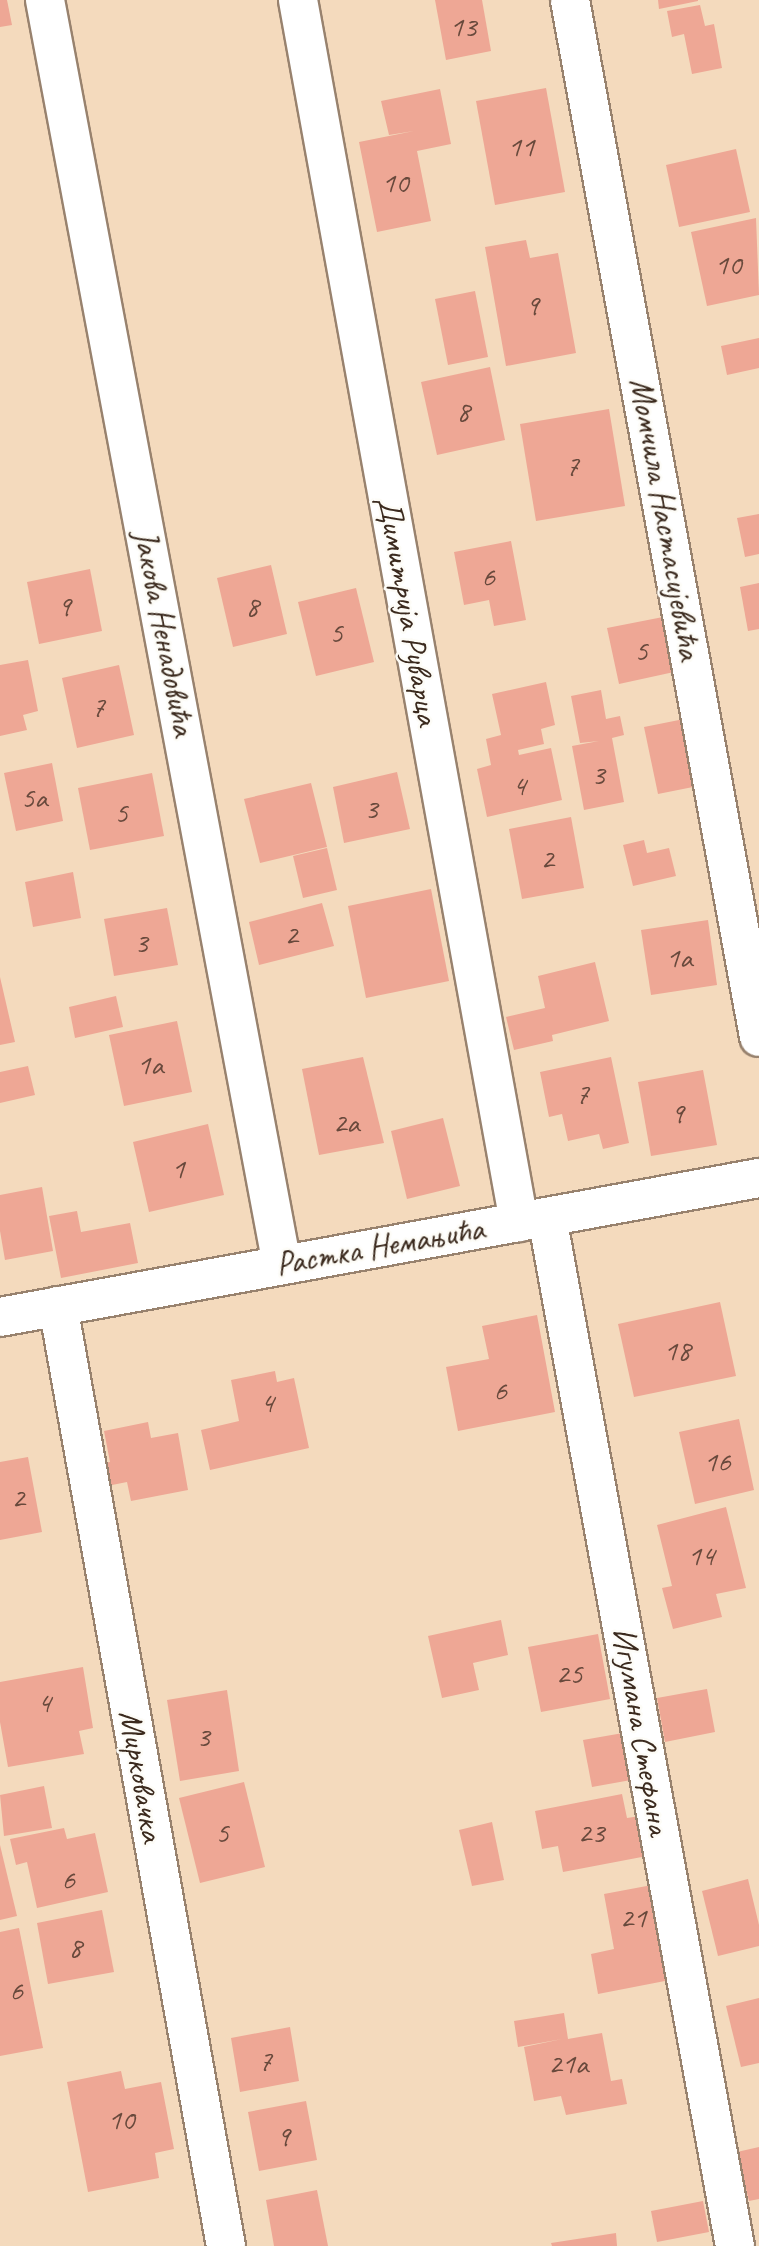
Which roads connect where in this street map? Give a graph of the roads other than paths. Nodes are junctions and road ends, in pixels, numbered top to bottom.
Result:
1 (46, 0) edge
2 (298, 0) edge
3 (570, 0) edge
4 (759, 1037) edge
5 (759, 1178) edge
6 (533, 1219) junction
7 (282, 1265) junction
8 (58, 1306) junction
9 (0, 1317) edge
10 (226, 2246) edge
11 (735, 2246) edge

1 - 7 street, Јакова Ненадовића
2 - 6 street, Димитрија Руварца
3 - 4 street, Момчила Настасијевића
5 - 6 street, Растка Немањића
6 - 7 street, Растка Немањића
6 - 11 street, Игумана Стефана
7 - 8 street, Растка Немањића
8 - 9 street, Растка Немањића
8 - 10 street, Мирковачка

